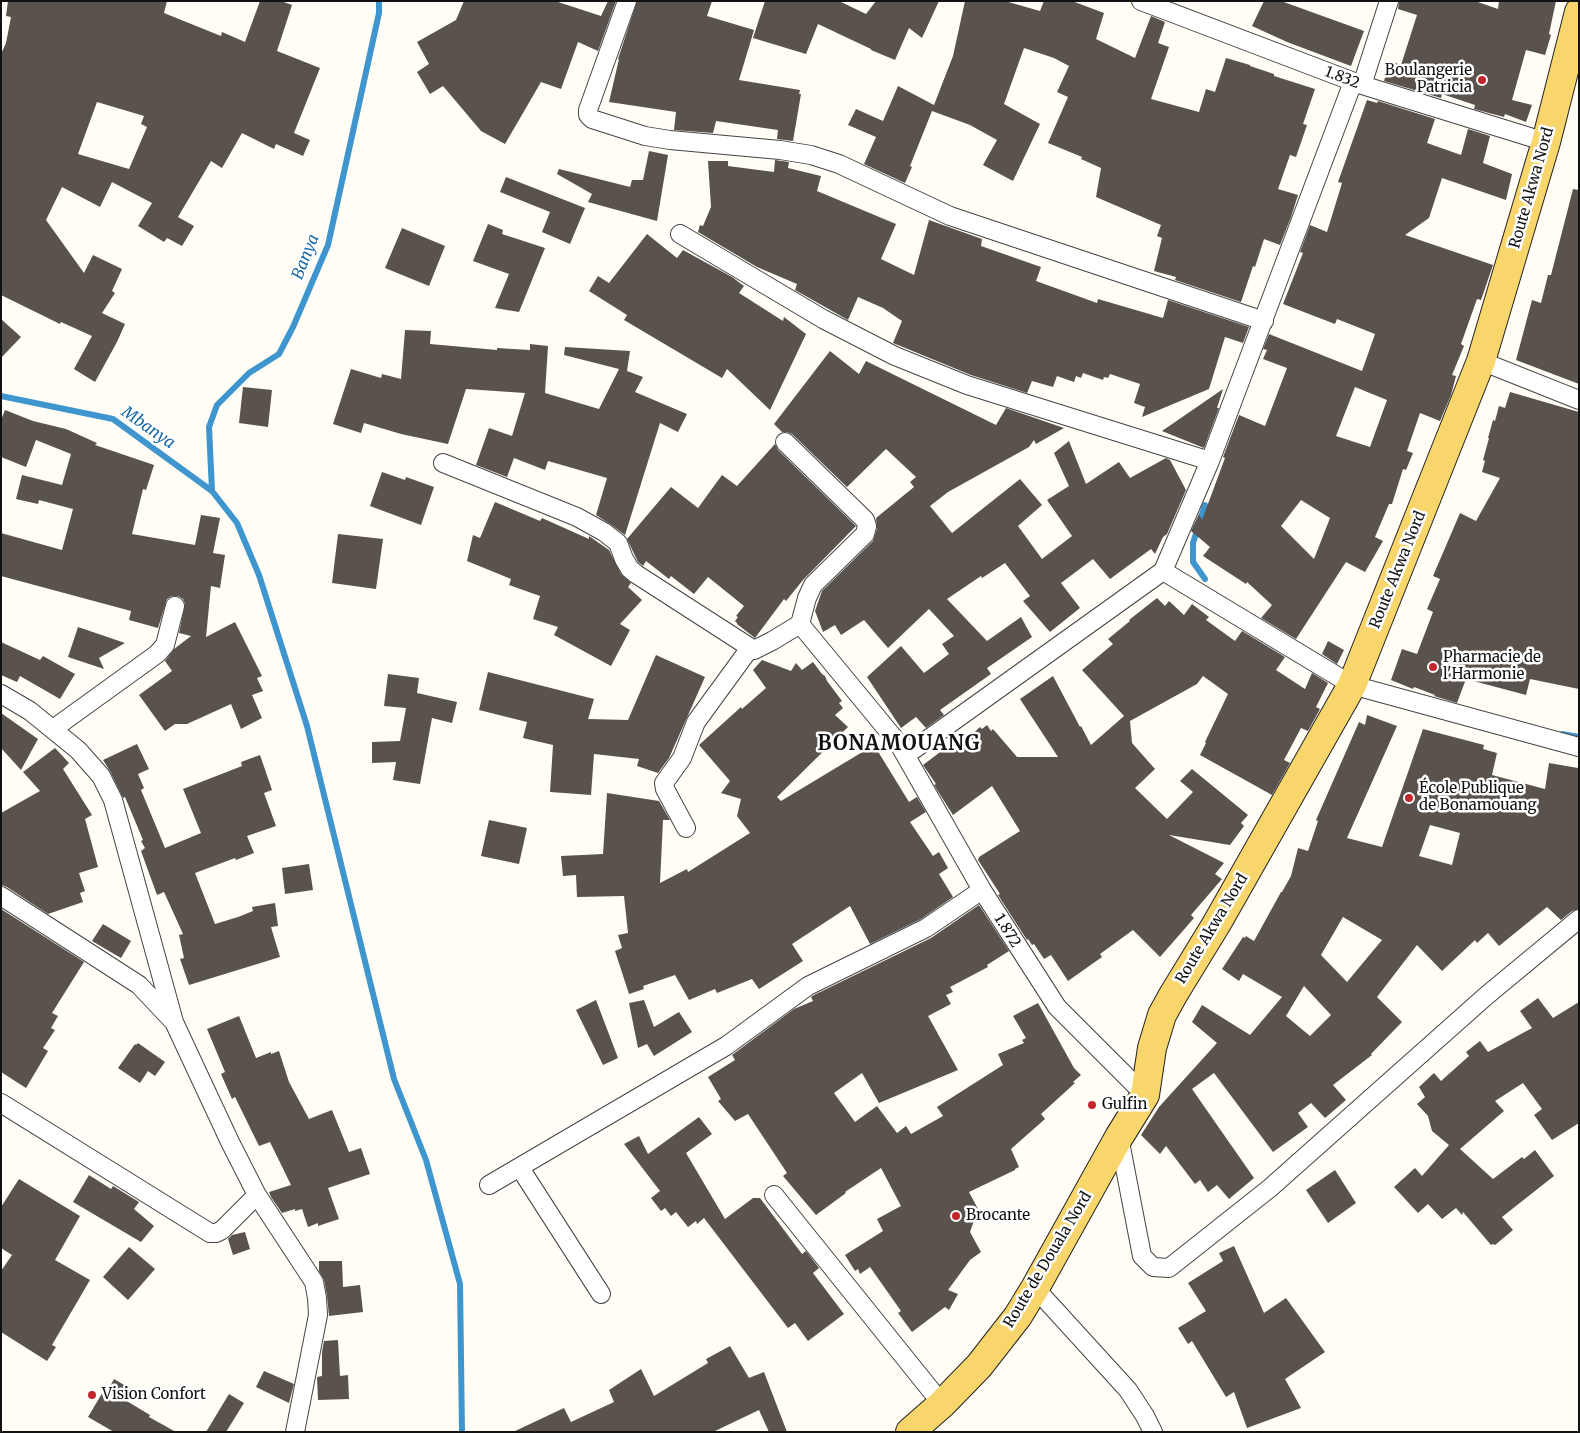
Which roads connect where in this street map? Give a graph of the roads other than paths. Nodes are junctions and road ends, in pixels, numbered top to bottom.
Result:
1 (627, 1) edge
2 (1141, 1) edge
3 (1389, 1) edge
4 (1579, 12) edge
5 (1358, 84) junction
6 (1546, 142) junction
7 (680, 234) dead end
8 (1264, 321) junction
9 (1481, 361) junction
10 (1579, 400) edge
11 (785, 442) dead end
12 (1210, 461) junction
13 (443, 463) dead end
14 (1163, 571) junction
15 (176, 606) dead end
16 (800, 624) junction
17 (750, 648) junction
18 (1352, 685) junction
19 (1, 694) edge
20 (53, 729) junction
21 (899, 744) junction
22 (1579, 747) edge
23 (686, 828) dead end
24 (982, 890) junction
25 (1, 896) edge
26 (1579, 919) edge
27 (174, 1022) junction
28 (1145, 1095) junction
29 (1, 1103) edge
30 (1119, 1137) junction
31 (520, 1168) junction
32 (489, 1186) dead end
33 (257, 1195) junction
34 (774, 1195) dead end
35 (1035, 1288) junction
36 (601, 1294) dead end
37 (942, 1404) junction
38 (295, 1432) edge
39 (910, 1432) edge
40 (1153, 1432) edge

1 - 8 street
2 - 5 street, 1.832
3 - 5 street
4 - 6 main road, Route Akwa Nord
5 - 6 street, 1.832
5 - 8 street
6 - 9 main road, Route Akwa Nord
7 - 12 street
8 - 12 street
9 - 10 street
9 - 18 main road, Route Akwa Nord
11 - 16 street
12 - 14 street
13 - 17 street
14 - 18 street
14 - 21 street
15 - 20 street
16 - 17 street
16 - 21 street, 1.872
17 - 23 street
18 - 22 street
18 - 28 main road, Route Akwa Nord
19 - 20 street
20 - 27 street
21 - 24 street, 1.872
24 - 28 street, 1.872
24 - 31 street
25 - 27 street
26 - 30 street
27 - 33 street
28 - 30 main road, Route de Douala Nord
29 - 33 street
30 - 35 main road, Route de Douala Nord
31 - 32 street
31 - 36 street
33 - 38 street
34 - 37 street
35 - 37 main road, Route de Douala Nord
35 - 40 street
37 - 39 main road, Route de Douala Nord

